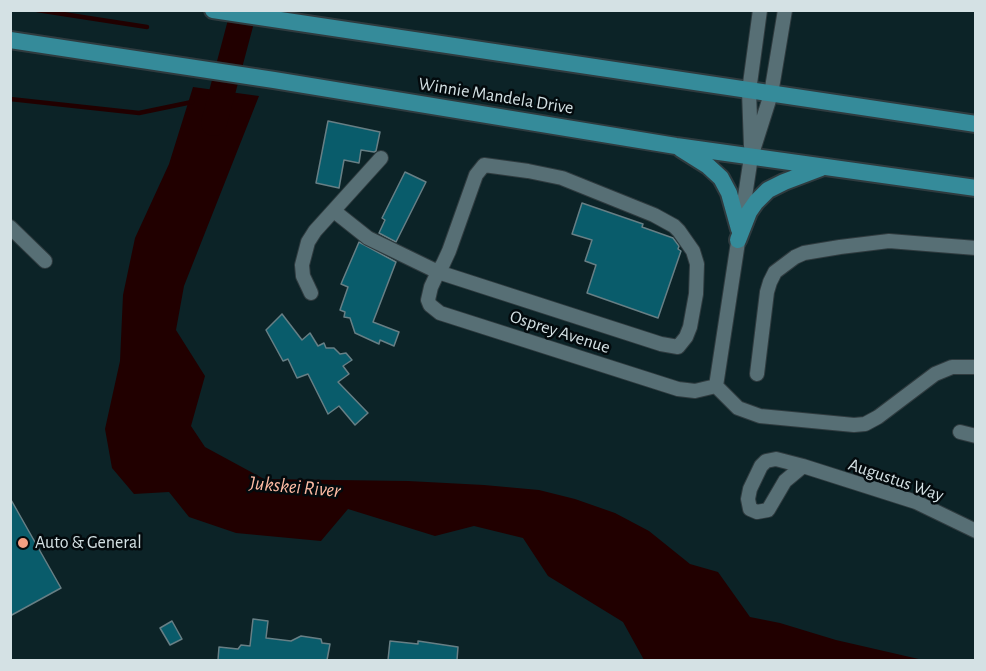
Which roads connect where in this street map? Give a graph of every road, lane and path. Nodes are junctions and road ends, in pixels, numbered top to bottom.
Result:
1 (213, 10) edge
2 (760, 10) edge
3 (785, 10) edge
4 (10, 40) edge
5 (749, 91) junction
6 (771, 94) junction
7 (975, 124) edge
8 (676, 146) junction
9 (751, 157) junction
10 (381, 158) dead end
11 (825, 167) junction
12 (975, 188) edge
13 (334, 211) junction
14 (10, 227) edge
15 (738, 235) junction
16 (975, 248) edge
17 (45, 261) dead end
18 (438, 272) junction
19 (311, 292) dead end
20 (975, 367) edge
21 (757, 374) dead end
22 (716, 386) junction
23 (960, 432) dead end
24 (975, 436) edge
25 (803, 466) junction
26 (753, 483) junction
27 (779, 489) junction
28 (975, 531) edge

1 - 5 main road
2 - 5 street
3 - 6 street
4 - 8 main road, Winnie Mandela Drive
5 - 6 main road
5 - 9 street
6 - 7 main road
6 - 9 street
8 - 9 main road, Winnie Mandela Drive
8 - 15 main road
9 - 11 main road, Winnie Mandela Drive
9 - 15 street
10 - 13 street
11 - 12 main road, Winnie Mandela Drive
11 - 15 main road
13 - 18 street
13 - 19 street
14 - 17 street
15 - 22 street
16 - 21 street
18 - 18 street
18 - 22 street, Osprey Avenue
20 - 22 street
23 - 24 street
25 - 26 street, Augustus Way
25 - 27 street
25 - 28 street, Augustus Way
26 - 27 street
26 - 27 street

